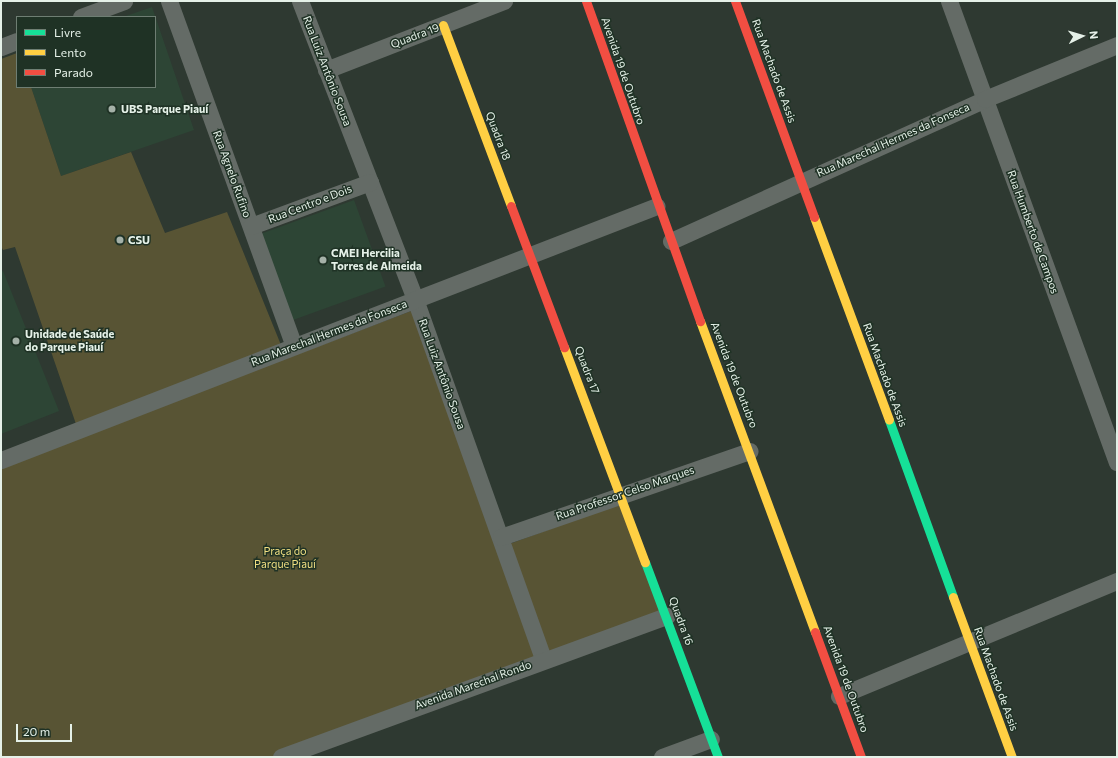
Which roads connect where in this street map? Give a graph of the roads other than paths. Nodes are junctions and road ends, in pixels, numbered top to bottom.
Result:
1 (124, 1) edge
2 (170, 1) edge
3 (300, 1) edge
4 (504, 1) edge
5 (586, 1) edge
6 (736, 1) edge
7 (949, 1) edge
8 (84, 16) edge
9 (443, 25) junction
10 (16, 41) edge
11 (1117, 45) edge
12 (1, 47) edge
13 (326, 70) junction
14 (985, 99) junction
15 (801, 181) junction
16 (370, 182) junction
17 (657, 206) junction
18 (251, 226) junction
19 (671, 241) junction
20 (531, 256) junction
21 (416, 300) junction
22 (294, 346) junction
23 (750, 451) junction
24 (1, 460) edge
25 (1117, 462) edge
26 (621, 494) junction
27 (501, 537) junction
28 (1117, 581) edge
29 (667, 616) junction
30 (969, 641) junction
31 (543, 659) junction
32 (839, 696) junction
33 (711, 739) junction
34 (305, 752) edge
35 (281, 757) edge
36 (662, 757) edge
37 (718, 757) edge
38 (861, 757) edge
39 (1012, 757) edge

1 - 8 street
2 - 18 street, Rua Agnelo Rufino
3 - 13 street, Rua Luiz Antônio Sousa
4 - 9 street, Quadra 19
5 - 17 street, Avenida 19 de Outubro
6 - 15 street, Rua Machado de Assis
7 - 14 street, Rua Humberto de Campos
9 - 13 street, Quadra 19
9 - 20 street, Quadra 18
10 - 12 street
11 - 14 street, Rua Marechal Hermes da Fonseca
13 - 16 street, Rua Luiz Antônio Sousa
14 - 15 street, Rua Marechal Hermes da Fonseca
14 - 25 street, Rua Humberto de Campos
15 - 19 street, Rua Marechal Hermes da Fonseca
15 - 30 street, Rua Machado de Assis
16 - 18 street, Rua Centro e Dois
16 - 21 street, Rua Luiz Antônio Sousa
17 - 19 street, Avenida 19 de Outubro
17 - 20 street, Rua Marechal Hermes da Fonseca
18 - 22 street, Rua Agnelo Rufino
19 - 23 street, Avenida 19 de Outubro
20 - 21 street, Rua Marechal Hermes da Fonseca
20 - 26 street, Quadra 17
21 - 22 street, Rua Marechal Hermes da Fonseca
21 - 27 street, Rua Luiz Antônio Sousa
22 - 24 street, Rua Marechal Hermes da Fonseca
23 - 26 street, Rua Professor Celso Marques
23 - 32 street, Avenida 19 de Outubro
26 - 27 street, Rua Professor Celso Marques
26 - 29 street, Quadra 16
27 - 31 street, Rua Luiz Antônio Sousa
28 - 30 street
29 - 31 street, Avenida Marechal Rondo
29 - 33 street, Quadra 16
30 - 32 street
30 - 39 street, Rua Machado de Assis
31 - 34 street, Avenida Marechal Rondo
32 - 38 street, Avenida 19 de Outubro
33 - 36 street
33 - 37 street, Quadra 16
34 - 35 street, Avenida Marechal Rondo

